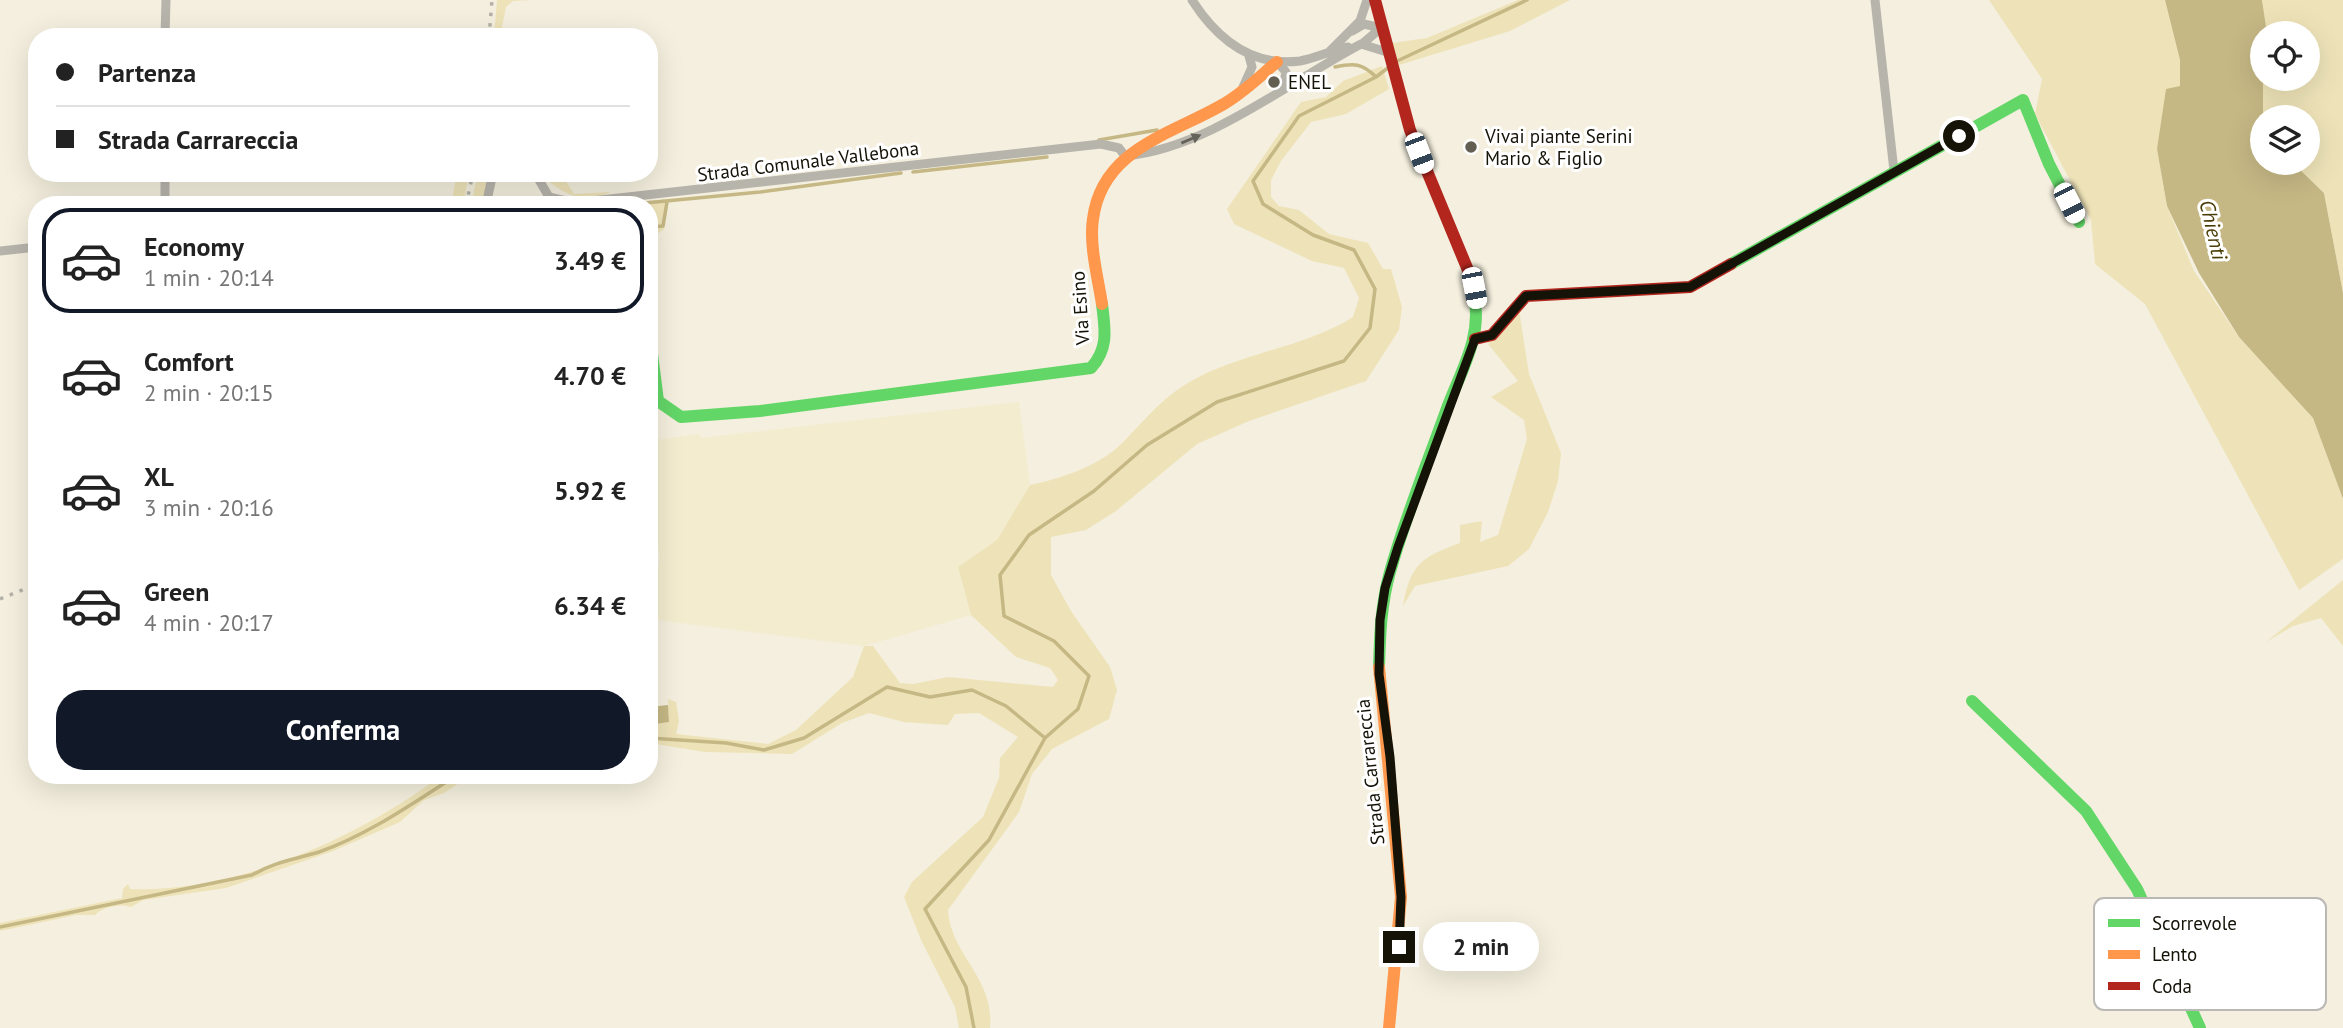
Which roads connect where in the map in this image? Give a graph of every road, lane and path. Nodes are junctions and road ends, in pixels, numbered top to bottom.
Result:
1 (166, 0) edge
2 (1192, 0) edge
3 (1367, 0) edge
4 (1374, 0) edge
5 (1875, 0) edge
6 (165, 28) edge
7 (1381, 28) junction
8 (1352, 31) junction
9 (1361, 44) junction
10 (1329, 51) junction
11 (1387, 53) junction
12 (1249, 56) junction
13 (1277, 62) junction
14 (1283, 88) junction
15 (1241, 92) junction
16 (1125, 156) junction
17 (1894, 171) junction
18 (637, 196) edge
19 (2079, 222) dead end
20 (28, 248) edge
21 (0, 251) edge
22 (1475, 339) junction
23 (658, 401) edge
24 (1972, 701) dead end
25 (2142, 898) edge
26 (2192, 1010) edge
27 (1390, 1028) edge
28 (2200, 1028) edge

1 - 6 street
2 - 12 street
3 - 8 street
4 - 7 street, Strada Carrareccia
5 - 17 street
7 - 8 street
7 - 9 street
7 - 11 street, Strada Carrareccia
8 - 10 street
9 - 10 street
9 - 11 street
9 - 14 street
10 - 13 street
11 - 22 street, Strada Carrareccia
12 - 13 street
12 - 15 street
13 - 14 street
13 - 15 street
16 -> 14 street
15 - 16 street
16 - 18 street, Strada Comunale Vallebona
16 - 23 street, Via Esino
17 - 19 street
17 - 22 street
20 - 21 street
22 - 27 street, Strada Carrareccia
24 - 25 street
26 - 28 street

